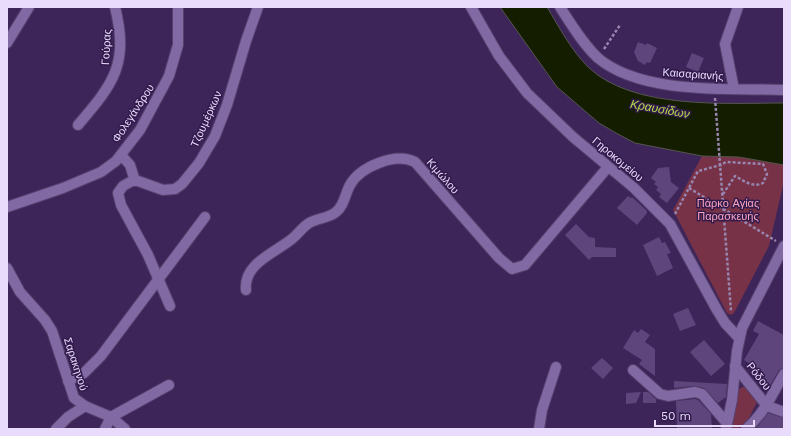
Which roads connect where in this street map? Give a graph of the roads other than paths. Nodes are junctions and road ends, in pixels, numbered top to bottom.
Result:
1 (29, 7) edge
2 (115, 7) edge
3 (178, 7) edge
4 (258, 7) edge
5 (471, 7) edge
6 (560, 7) edge
7 (738, 7) edge
8 (7, 43) edge
9 (734, 89) junction
10 (784, 90) edge
11 (78, 125) dead end
12 (121, 155) junction
13 (608, 167) junction
14 (135, 181) junction
15 (7, 208) edge
16 (205, 218) dead end
17 (784, 246) edge
18 (8, 274) edge
19 (159, 280) junction
20 (246, 290) dead end
21 (170, 306) dead end
22 (739, 338) junction
23 (735, 366) junction
24 (556, 367) dead end
25 (633, 370) dead end
26 (784, 374) edge
27 (68, 381) junction
28 (169, 385) dead end
29 (85, 406) junction
30 (767, 406) junction
31 (784, 412) edge
32 (111, 417) junction
33 (726, 426) edge
34 (56, 429) edge
35 (104, 429) edge
36 (124, 429) edge
37 (539, 429) edge
38 (746, 429) edge

1 - 8 street
2 - 11 street, Γούρας
3 - 12 street, Φολεγάνδρου
4 - 14 street, Τζουμέρκων
5 - 13 street, Γηροκομείου
6 - 9 street, Καισαριανής
7 - 9 street
9 - 10 street, Καισαριανής
12 - 14 street
12 - 15 street, Φολεγάνδρου
13 - 20 street, Κιμώλου
13 - 22 street, Γηροκομείου
14 - 19 street
16 - 19 street
17 - 22 street
18 - 27 street, Σαρακηνού
19 - 21 street
19 - 27 street
22 - 23 street
23 - 30 street, Ρόδου
23 - 33 street
24 - 37 street
25 - 33 street
26 - 30 street
27 - 29 street, Σαρακηνού
28 - 32 street
29 - 32 street, Σαρακηνού
29 - 34 street
30 - 31 street, Ρόδου
30 - 38 street
32 - 35 street
32 - 36 street, Σαρακηνού

